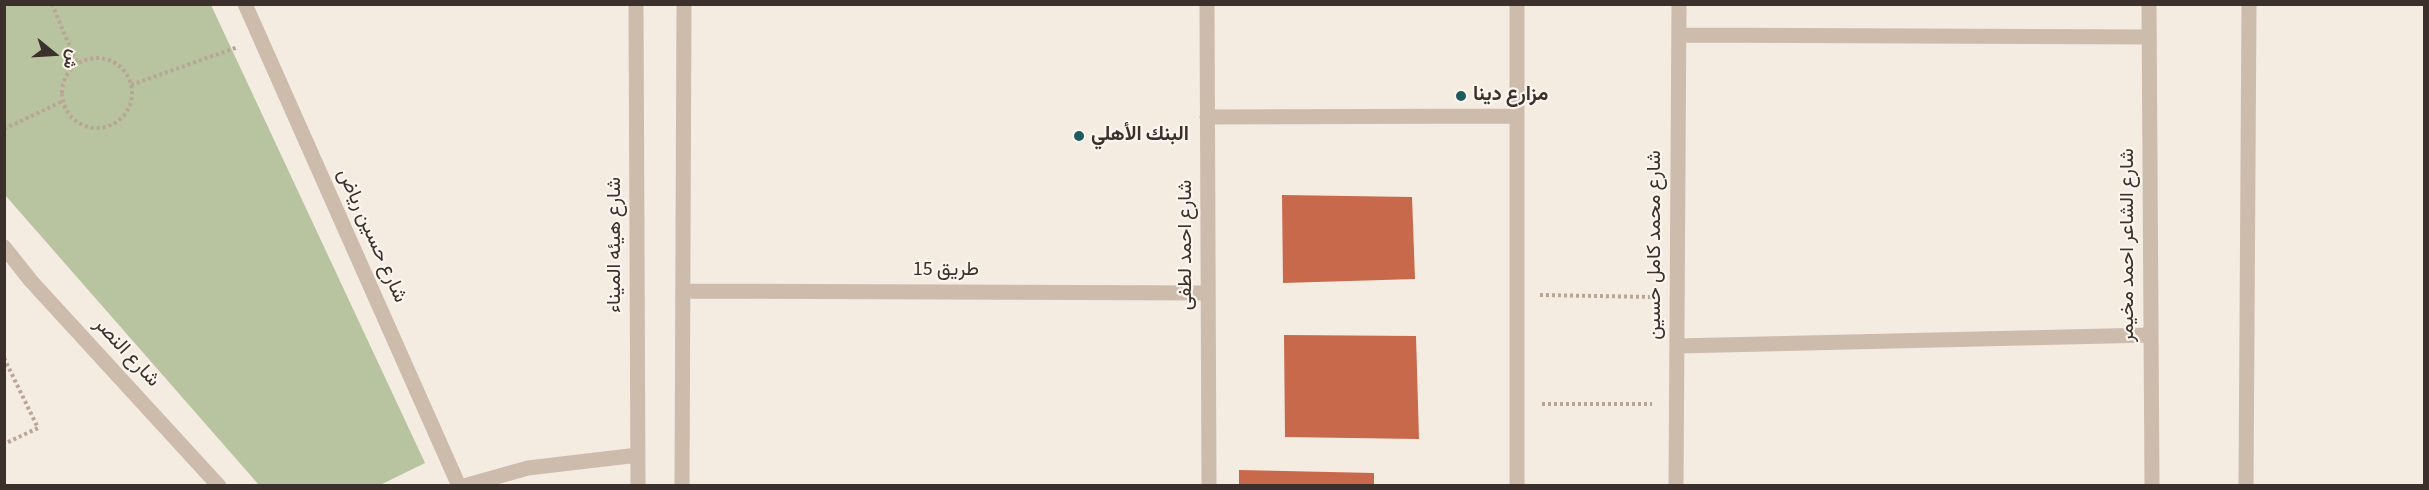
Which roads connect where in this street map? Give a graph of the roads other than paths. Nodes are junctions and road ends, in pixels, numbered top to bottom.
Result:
1 (245, 4) edge
2 (636, 4) edge
3 (684, 4) edge
4 (1207, 4) edge
5 (1517, 4) edge
6 (1679, 4) edge
7 (2149, 4) edge
8 (2249, 4) edge
9 (1679, 35) junction
10 (2149, 37) junction
11 (1517, 116) junction
12 (1207, 117) junction
13 (4, 247) edge
14 (683, 291) junction
15 (1208, 293) junction
16 (2151, 335) junction
17 (1677, 346) junction
18 (638, 455) junction
19 (219, 486) edge
20 (459, 486) edge
21 (464, 486) edge
22 (638, 486) edge
23 (682, 486) edge
24 (1209, 486) edge
25 (1516, 486) edge
26 (1676, 486) edge
27 (2152, 486) edge
28 (2246, 486) edge

1 - 20 street, شارع حسين رياض
2 - 18 street, شارع هيئه الميناء
3 - 14 street
4 - 12 street, شارع احمد لطفى
5 - 11 street
6 - 9 street, شارع محمد كامل حسين
7 - 10 street, شارع الشاعر احمد مخيمر
8 - 28 street
9 - 10 street
9 - 17 street, شارع محمد كامل حسين
10 - 16 street, شارع الشاعر احمد مخيمر
11 - 12 street
11 - 25 street
12 - 15 street, شارع احمد لطفى
13 - 19 street, شارع النصر
14 - 15 street, طريق 15
14 - 23 street
15 - 24 street, شارع احمد لطفى
16 - 17 street
16 - 27 street, شارع الشاعر احمد مخيمر
17 - 26 street, شارع محمد كامل حسين
18 - 21 street
18 - 22 street, شارع هيئه الميناء

